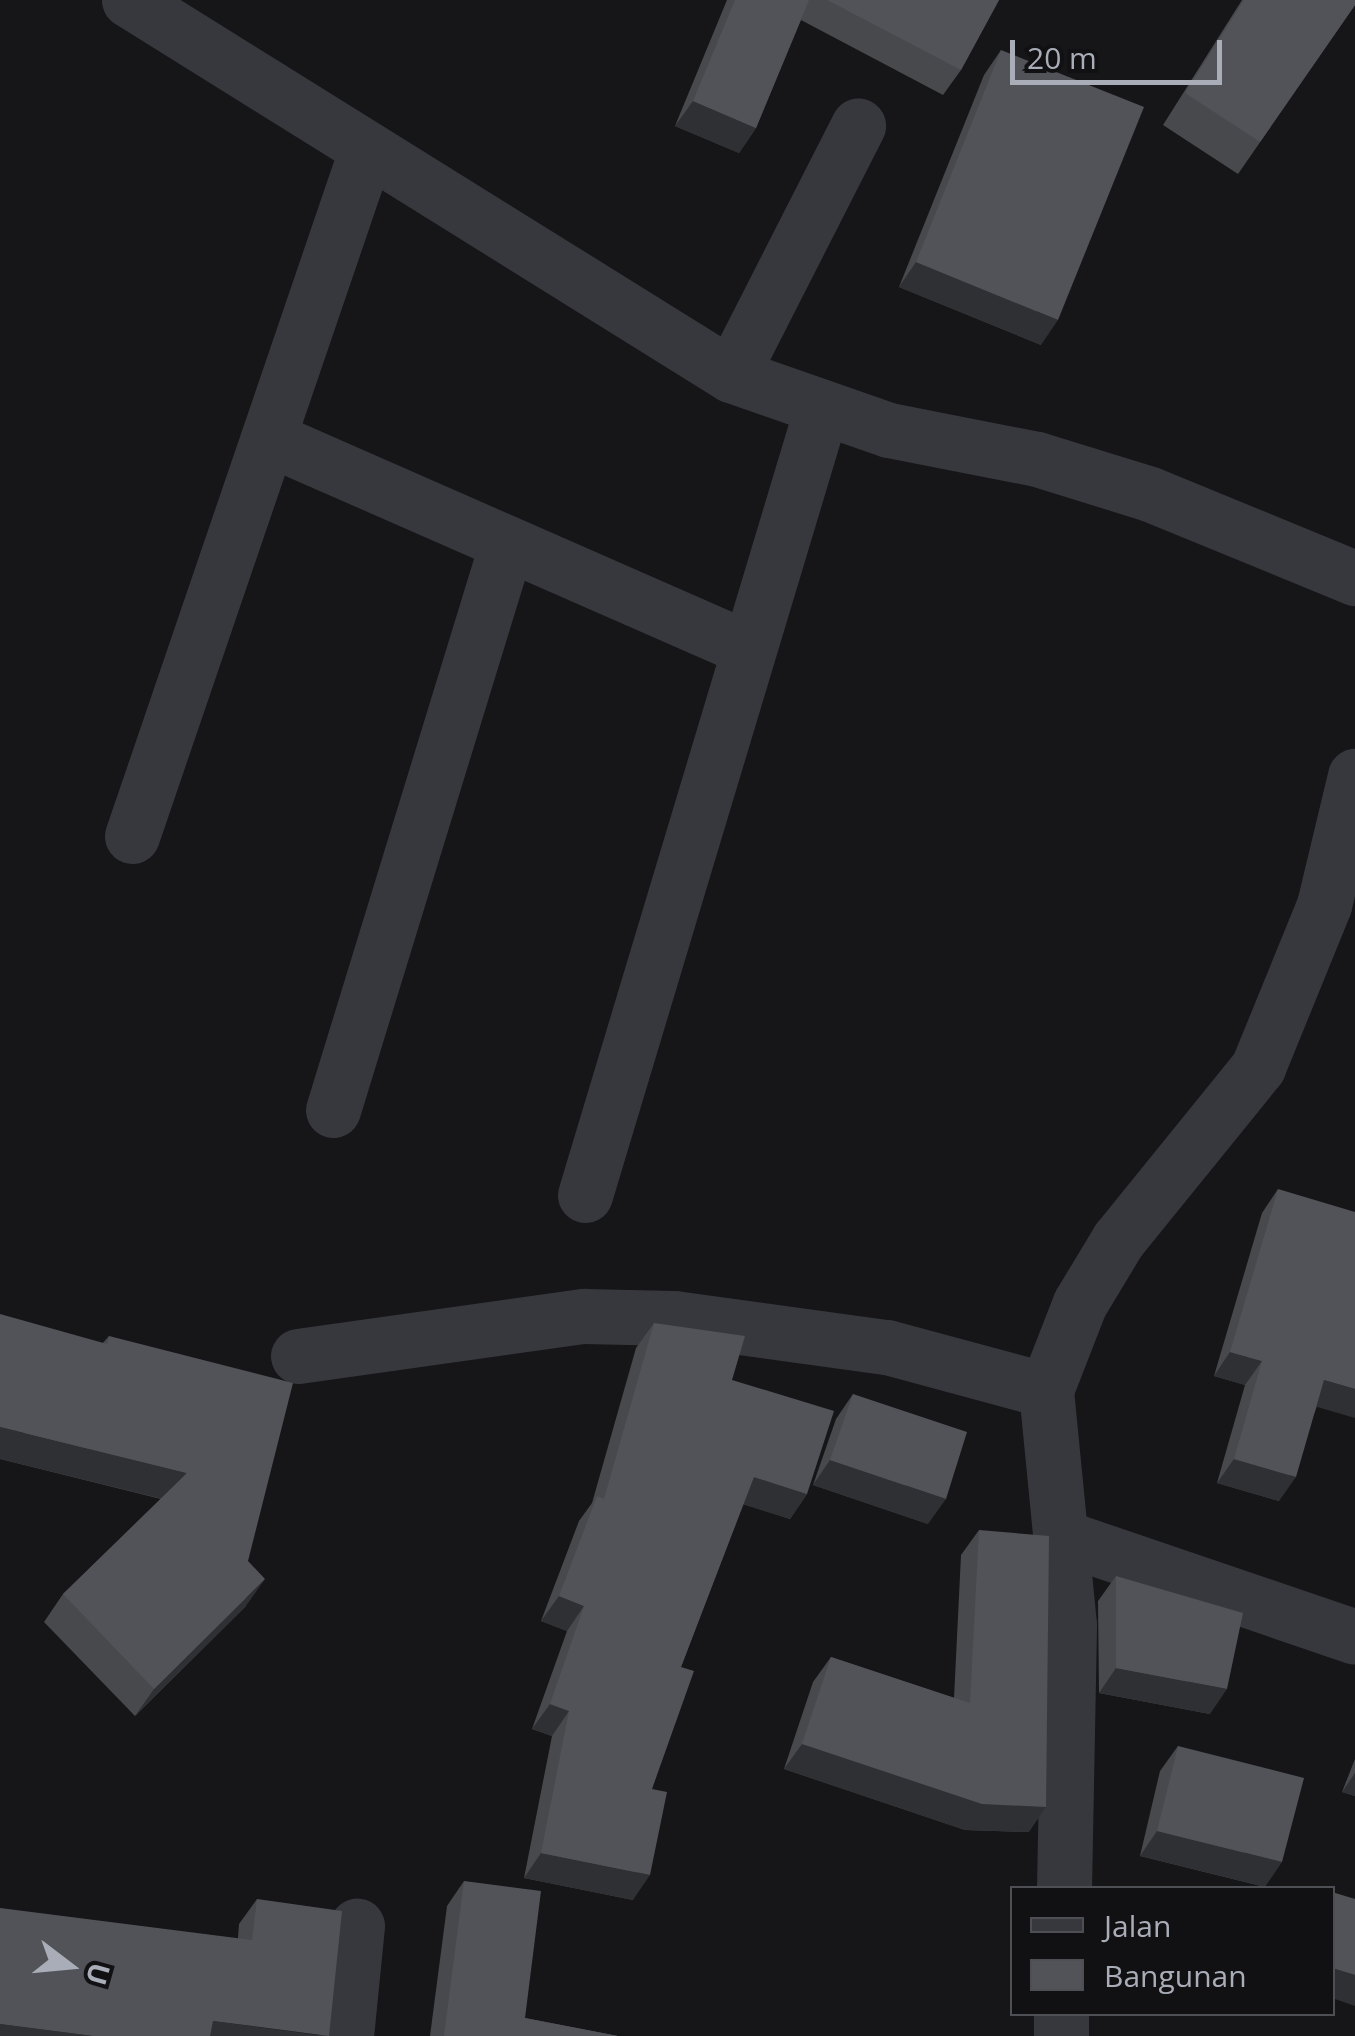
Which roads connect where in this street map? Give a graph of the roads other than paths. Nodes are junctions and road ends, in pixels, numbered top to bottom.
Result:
1 (130, 0) edge
2 (858, 126) dead end
3 (366, 154) junction
4 (731, 376) junction
5 (822, 408) junction
6 (268, 438) junction
7 (507, 543) junction
8 (1355, 578) edge
9 (748, 649) junction
10 (1355, 776) edge
11 (132, 836) dead end
12 (333, 1110) dead end
13 (584, 1196) dead end
14 (298, 1356) dead end
15 (1046, 1390) junction
16 (1065, 1538) junction
17 (1355, 1637) edge
18 (1064, 1886) edge
19 (357, 1926) dead end
20 (346, 2036) edge

1 - 3 street
2 - 4 street
3 - 4 street
3 - 6 street
4 - 5 street
5 - 8 street
5 - 9 street
6 - 7 street
6 - 11 street
7 - 9 street
7 - 12 street
9 - 13 street
10 - 15 street
14 - 15 street
15 - 16 street
16 - 17 street
16 - 18 street
19 - 20 street

